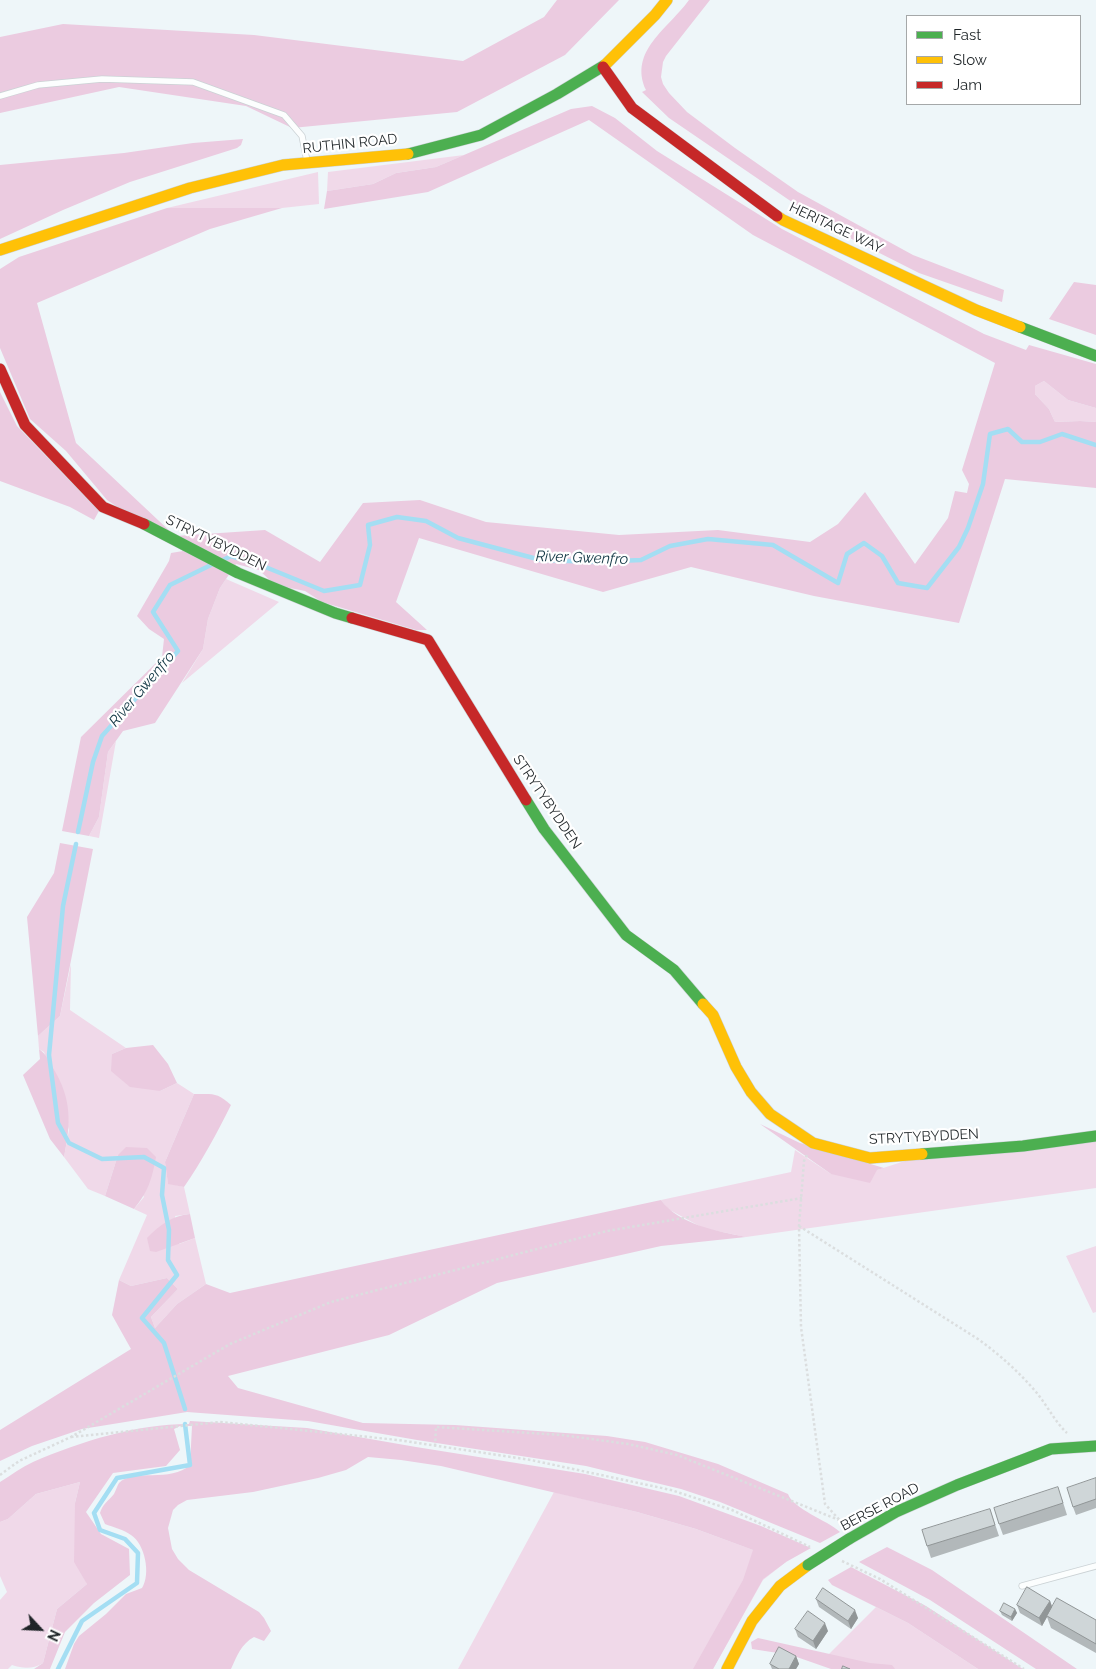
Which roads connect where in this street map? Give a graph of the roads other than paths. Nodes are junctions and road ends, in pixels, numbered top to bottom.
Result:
1 (667, 0) edge
2 (603, 66) junction
3 (0, 96) edge
4 (307, 163) junction
5 (0, 250) edge
6 (1096, 356) edge
7 (0, 369) edge
8 (1096, 1136) edge
9 (1096, 1446) edge
10 (1096, 1566) edge
11 (1022, 1586) dead end
12 (727, 1669) edge

1 - 2 street, RUTHIN ROAD
2 - 4 street, RUTHIN ROAD
2 - 6 street, HERITAGE WAY
3 - 4 lane
4 - 5 street, RUTHIN ROAD
7 - 8 street, STRYTYBYDDEN
9 - 12 street, BERSE ROAD, bridge
10 - 11 lane

